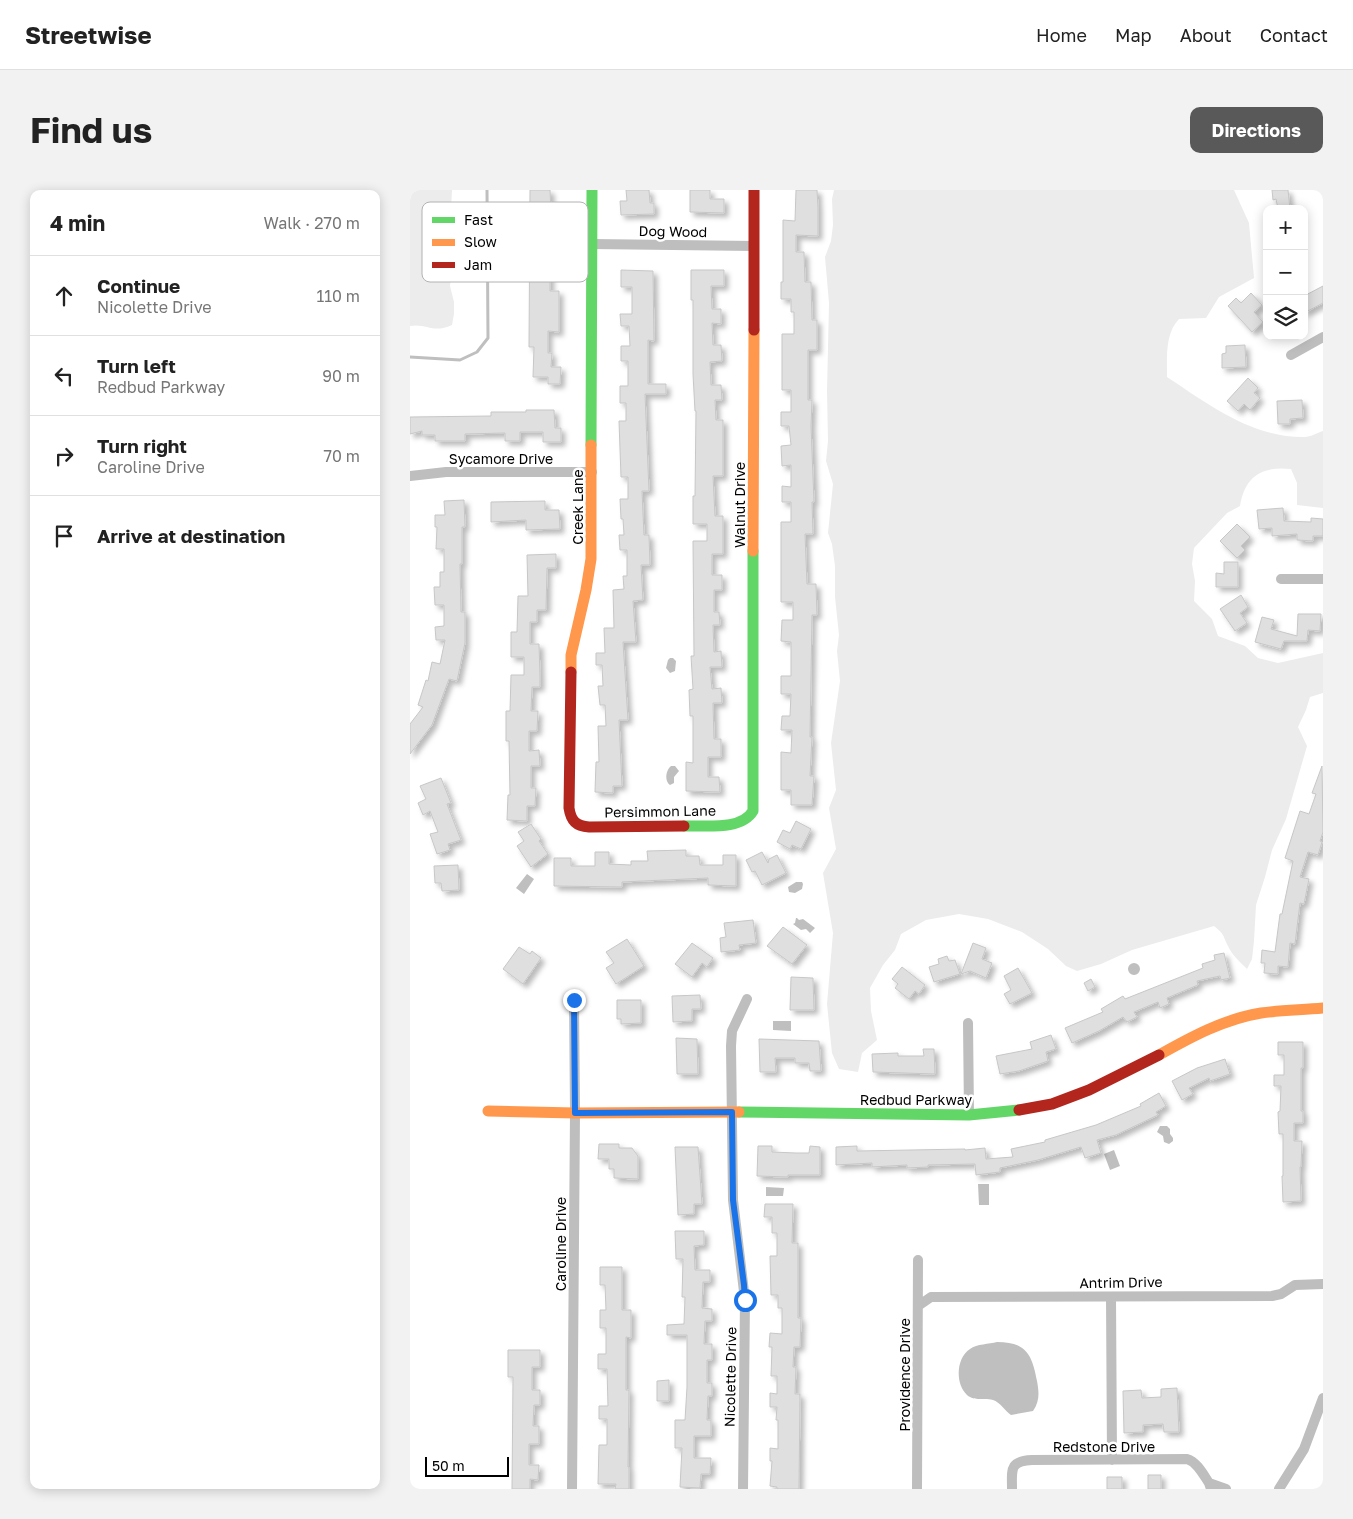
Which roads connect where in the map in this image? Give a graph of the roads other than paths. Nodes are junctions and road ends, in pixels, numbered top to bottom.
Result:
1 (592, 190) edge
2 (754, 190) edge
3 (592, 244) junction
4 (754, 246) junction
5 (1323, 337) edge
6 (1291, 355) dead end
7 (592, 472) junction
8 (410, 476) edge
9 (1281, 579) dead end
10 (1323, 579) edge
11 (748, 819) joint
12 (572, 822) joint
13 (747, 999) dead end
14 (574, 1000) dead end
15 (1323, 1008) edge
16 (968, 1023) dead end
17 (488, 1111) dead end
18 (732, 1112) junction
19 (575, 1113) junction
20 (969, 1115) junction
21 (918, 1260) dead end
22 (1323, 1284) edge
23 (1111, 1297) junction
24 (918, 1306) junction
25 (1323, 1398) edge
26 (1112, 1460) junction
27 (1210, 1486) edge
28 (572, 1489) edge
29 (743, 1489) edge
30 (917, 1489) edge
31 (1012, 1489) edge
32 (1226, 1489) edge
33 (1279, 1489) edge

1 - 3 street, Creek Lane
2 - 4 street, Walnut Drive
3 - 4 street, Dog Wood
3 - 7 street, Creek Lane
4 - 11 street, Walnut Drive
5 - 6 street
7 - 8 street, Sycamore Drive
7 - 12 street, Creek Lane
9 - 10 street
11 - 12 street, Persimmon Lane
13 - 18 street, Nicolette Drive
14 - 19 street, Caroline Drive
15 - 20 street, Redbud Parkway
16 - 20 street
17 - 19 street, Redbud Parkway
18 - 19 street, Redbud Parkway
18 - 20 street, Redbud Parkway
18 - 29 street, Nicolette Drive
19 - 28 street, Caroline Drive
21 - 24 street, Providence Drive
22 - 23 street, Antrim Drive
23 - 24 street, Antrim Drive
23 - 26 street
24 - 30 street, Providence Drive
25 - 33 street
26 - 27 street, Redstone Drive
26 - 31 street, Redstone Drive
27 - 32 street, Redstone Drive

